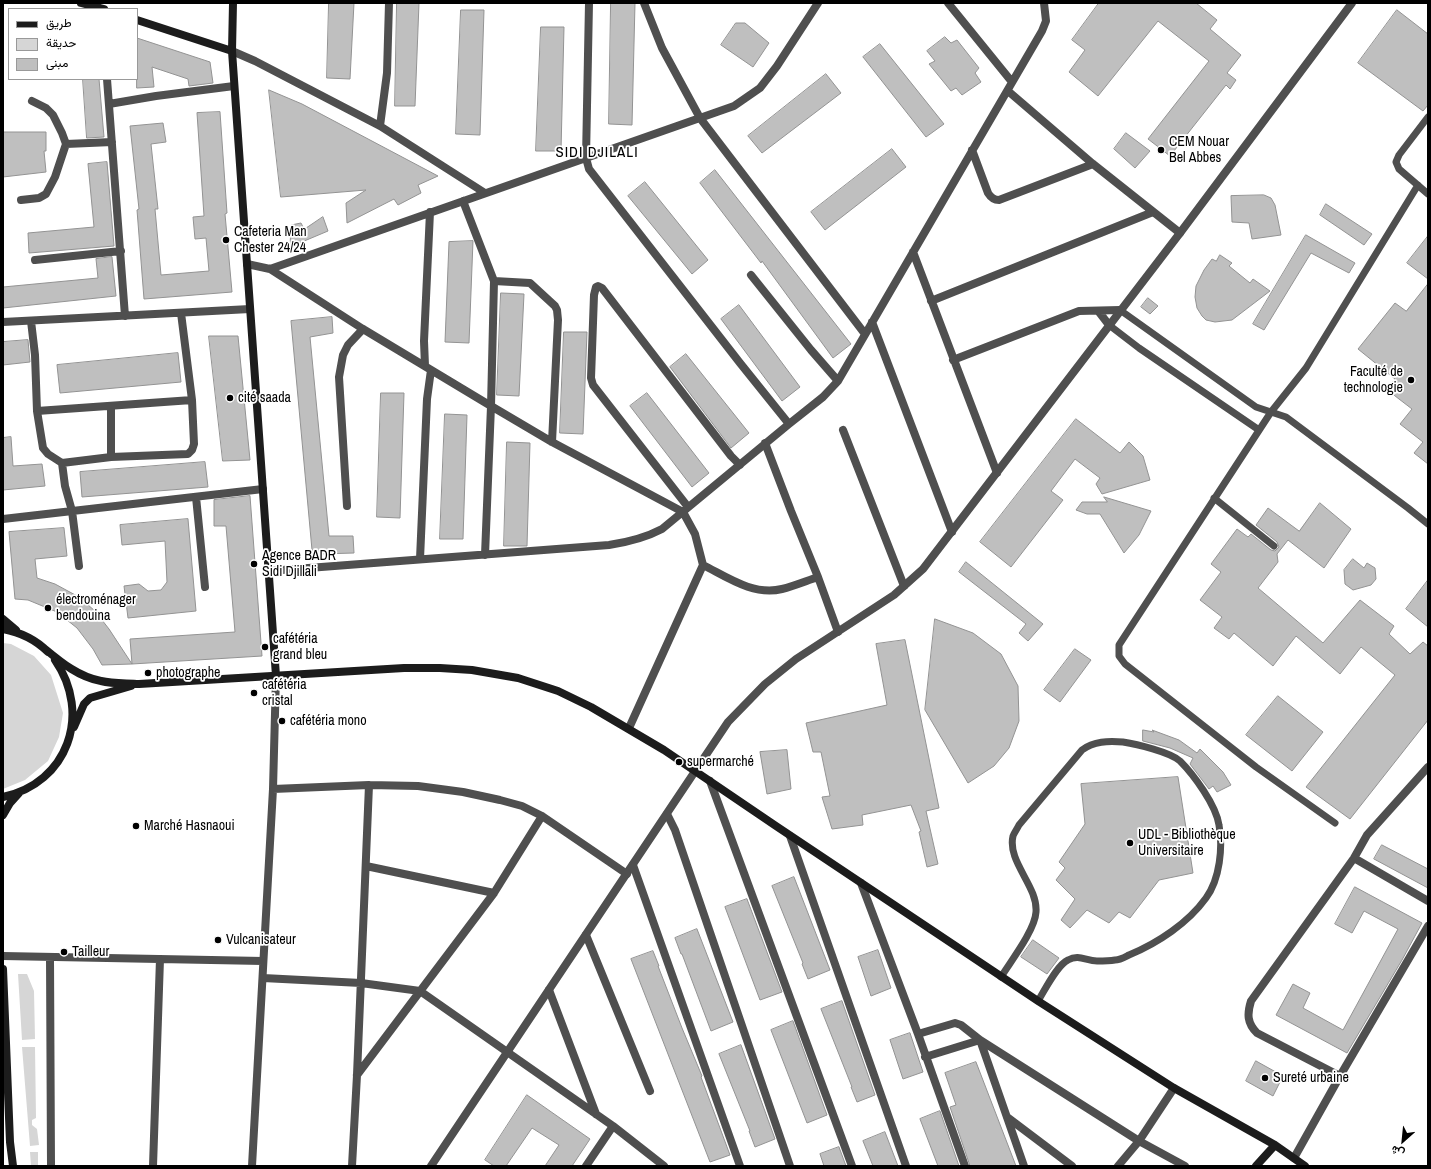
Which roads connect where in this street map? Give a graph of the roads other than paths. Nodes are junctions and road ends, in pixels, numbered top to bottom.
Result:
1 (82, 3) edge
2 (233, 3) edge
3 (388, 3) edge
4 (589, 3) edge
5 (644, 3) edge
6 (818, 3) edge
7 (948, 3) edge
8 (1044, 3) edge
9 (1352, 3) edge
10 (100, 8) edge
11 (138, 20) edge
12 (232, 51) junction
13 (107, 80) edge
14 (1012, 82) junction
15 (234, 86) junction
16 (1008, 90) junction
17 (32, 101) dead end
18 (109, 104) junction
19 (1428, 117) edge
20 (700, 118) junction
21 (380, 126) junction
22 (112, 142) junction
23 (66, 144) junction
24 (972, 150) junction
25 (586, 158) junction
26 (1093, 164) junction
27 (1418, 185) junction
28 (484, 193) junction
29 (1428, 194) edge
30 (21, 200) dead end
31 (463, 201) junction
32 (430, 212) junction
33 (1153, 212) junction
34 (1180, 233) junction
35 (121, 251) junction
36 (913, 252) junction
37 (35, 260) dead end
38 (247, 264) junction
39 (270, 269) junction
40 (751, 275) dead end
41 (494, 281) junction
42 (931, 301) junction
43 (250, 309) junction
44 (1120, 310) junction
45 (1099, 312) junction
46 (180, 313) junction
47 (125, 316) junction
48 (31, 321) junction
49 (3, 322) edge
50 (872, 322) junction
51 (1109, 325) junction
52 (363, 329) junction
53 (865, 334) junction
54 (953, 360) junction
55 (428, 368) junction
56 (838, 381) junction
57 (192, 400) junction
58 (111, 406) junction
59 (491, 406) junction
60 (37, 411) junction
61 (1271, 412) junction
62 (789, 424) junction
63 (844, 430) dead end
64 (1259, 430) junction
65 (552, 442) junction
66 (766, 443) junction
67 (111, 457) junction
68 (62, 463) junction
69 (740, 465) junction
70 (997, 473) junction
71 (263, 489) junction
72 (196, 497) junction
73 (1214, 498) junction
74 (347, 506) dead end
75 (686, 510) junction
76 (72, 511) junction
77 (3, 519) edge
78 (1428, 524) edge
79 (952, 532) junction
80 (1274, 546) dead end
81 (485, 555) junction
82 (420, 559) junction
83 (703, 565) junction
84 (79, 566) dead end
85 (269, 571) junction
86 (818, 577) junction
87 (904, 586) junction
88 (205, 587) dead end
89 (3, 619) edge
90 (3, 628) edge
91 (838, 632) junction
92 (19, 633) junction
93 (45, 649) junction
94 (276, 676) junction
95 (139, 684) junction
96 (629, 728) junction
97 (70, 737) junction
98 (1427, 769) edge
99 (696, 771) junction
100 (710, 781) junction
101 (369, 785) junction
102 (274, 789) junction
103 (19, 792) junction
104 (3, 797) edge
105 (667, 814) junction
106 (3, 815) edge
107 (542, 816) junction
108 (1335, 823) dead end
109 (790, 836) junction
110 (1354, 858) junction
111 (633, 864) junction
112 (366, 866) junction
113 (627, 874) junction
114 (861, 883) junction
115 (494, 893) junction
116 (1428, 901) edge
117 (1428, 926) edge
118 (586, 935) junction
119 (3, 956) edge
120 (50, 957) junction
121 (160, 959) junction
122 (263, 960) junction
123 (3, 969) edge
124 (1001, 977) junction
125 (263, 978) junction
126 (361, 983) junction
127 (549, 990) junction
128 (420, 991) junction
129 (1038, 1001) junction
130 (918, 1034) junction
131 (4, 1039) edge
132 (980, 1040) junction
133 (507, 1053) junction
134 (925, 1057) junction
135 (357, 1075) junction
136 (1340, 1076) junction
137 (1174, 1088) junction
138 (650, 1090) dead end
139 (596, 1114) junction
140 (1006, 1117) junction
141 (613, 1126) junction
142 (1139, 1141) junction
143 (7, 1143) edge
144 (1275, 1146) junction
145 (1294, 1158) junction
146 (13, 1166) edge
147 (51, 1166) edge
148 (153, 1166) edge
149 (252, 1166) edge
150 (352, 1166) edge
151 (431, 1166) edge
152 (586, 1166) edge
153 (664, 1166) edge
154 (740, 1166) edge
155 (790, 1166) edge
156 (852, 1166) edge
157 (906, 1166) edge
158 (965, 1166) edge
159 (1024, 1166) edge
160 (1072, 1166) edge
161 (1118, 1166) edge
162 (1185, 1166) edge
163 (1256, 1166) edge
164 (1305, 1166) edge

1 - 10 main road
2 - 12 main road
3 - 21 street
4 - 25 street
5 - 20 street
6 - 20 street
7 - 14 street
8 - 14 street
9 - 34 street
11 - 12 main road
12 - 15 main road
12 - 21 street
13 - 18 street
14 - 16 street
15 - 18 street
15 - 38 main road
16 - 24 street
16 - 26 street
17 - 23 street
18 - 22 street
19 - 27 lane
20 - 25 street
20 - 53 street
21 - 28 street
22 - 23 street
22 - 35 street
23 - 30 street
24 - 26 street
24 - 36 street
25 - 28 street
25 - 62 street
26 - 33 street
27 - 29 lane
27 - 61 lane
28 - 31 street
31 - 32 street
31 - 41 street
32 - 39 street
32 - 55 street
33 - 34 street
33 - 42 street
34 - 44 street
35 - 37 street
35 - 47 street
36 - 42 street
36 - 50 street
38 - 39 street
38 - 43 main road
39 - 52 street
40 - 56 street
41 - 59 street
41 - 65 street
42 - 54 street
43 - 46 street
43 - 71 main road
44 - 45 street
44 - 51 street
44 - 61 lane
45 - 51 street
45 - 54 street
46 - 47 street
46 - 57 street
47 - 48 street
48 - 49 street
48 - 60 street
50 - 53 street
50 - 79 street
51 - 64 lane
51 - 70 street
52 - 55 street
52 - 74 street
53 - 56 street
54 - 70 street
55 - 59 street
55 - 82 street
56 - 62 street
57 - 58 street
57 - 67 street
58 - 60 street
58 - 67 street
59 - 65 street
59 - 81 street
60 - 68 street
61 - 64 lane
61 - 78 lane
62 - 66 street
63 - 87 street
64 - 73 lane
65 - 75 street
66 - 69 street
66 - 86 street
67 - 68 street
68 - 76 street
69 - 75 street
69 - 75 street
70 - 79 street
71 - 72 street
71 - 85 main road
72 - 76 street
72 - 88 street
73 - 80 lane
73 - 108 lane
75 - 81 street
75 - 83 street
76 - 77 street
76 - 84 street
79 - 87 street
81 - 82 street
82 - 85 street
83 - 86 street
83 - 96 street
85 - 94 main road
86 - 91 street
87 - 91 street
89 - 92 main road
90 - 92 main road
91 - 99 street
92 - 93 main road
93 - 95 main road
93 - 97 main road
94 - 95 main road
94 - 96 main road
94 - 102 street
95 - 97 main road
96 - 99 main road
97 - 103 main road
98 - 110 street
99 - 100 main road
99 - 105 street
100 - 109 main road
100 - 156 street
101 - 102 street
101 - 107 street
101 - 112 street
102 - 122 street
103 - 104 main road
103 - 106 main road
105 - 111 street
105 - 155 street
107 - 113 street
107 - 115 street
109 - 114 main road
109 - 157 street
110 - 116 street
110 - 136 street
111 - 113 street
111 - 154 street
112 - 115 street
112 - 126 street
113 - 118 street
114 - 124 main road
114 - 130 street
115 - 128 street
117 - 136 street
118 - 127 street
118 - 138 street
119 - 120 street
120 - 121 street
120 - 147 street
121 - 122 street
121 - 148 street
122 - 125 street
123 - 131 main road
124 - 129 main road
124 - 129 lane
125 - 126 street
125 - 149 street
126 - 128 street
126 - 135 street
127 - 133 street
127 - 139 street
128 - 133 street
128 - 135 street
129 - 137 main road
130 - 132 street
130 - 134 street
131 - 143 main road
132 - 134 street
132 - 140 street
132 - 142 street
133 - 139 street
133 - 151 street
134 - 158 street
135 - 150 street
136 - 145 street
137 - 142 street
137 - 144 main road
139 - 141 street
140 - 159 street
140 - 160 street
141 - 152 street
141 - 153 street
142 - 161 street
142 - 162 street
143 - 146 main road
144 - 145 main road
144 - 163 main road
145 - 164 main road

